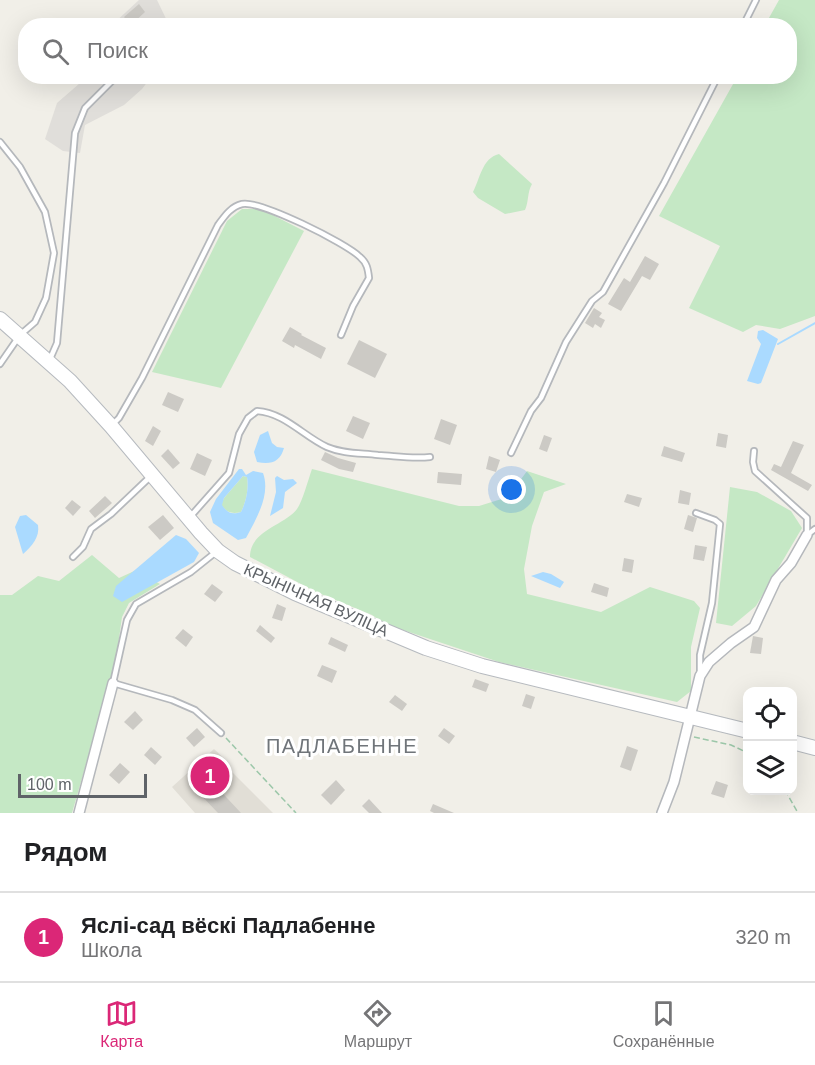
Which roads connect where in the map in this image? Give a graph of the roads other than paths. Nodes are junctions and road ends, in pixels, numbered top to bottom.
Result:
1 (756, 0) edge
2 (747, 18) edge
3 (109, 84) edge
4 (714, 84) edge
5 (0, 142) edge
6 (0, 319) edge
7 (20, 335) junction
8 (341, 335) dead end
9 (49, 362) junction
10 (0, 364) edge
11 (111, 426) junction
12 (754, 451) dead end
13 (511, 453) dead end
14 (430, 457) dead end
15 (151, 476) junction
16 (696, 513) dead end
17 (188, 519) junction
18 (811, 532) edge
19 (218, 551) junction
20 (73, 557) dead end
21 (700, 676) junction
22 (113, 683) junction
23 (690, 716) junction
24 (743, 730) edge
25 (221, 733) road end
26 (797, 743) edge
27 (815, 748) edge
28 (79, 813) edge
29 (662, 813) edge

1 - 2 lane
3 - 9 lane
4 - 13 lane
5 - 7 lane
6 - 7 street, КРЫНІЧНАЯ ВУЛІЦА
7 - 9 street, КРЫНІЧНАЯ ВУЛІЦА
7 - 10 lane
8 - 11 lane
9 - 11 street, КРЫНІЧНАЯ ВУЛІЦА
11 - 15 street, КРЫНІЧНАЯ ВУЛІЦА
12 - 18 lane
14 - 17 lane
15 - 17 street, КРЫНІЧНАЯ ВУЛІЦА
15 - 20 lane
16 - 21 lane
17 - 19 street, КРЫНІЧНАЯ ВУЛІЦА
18 - 21 street
19 - 22 lane
19 - 23 street, КРЫНІЧНАЯ ВУЛІЦА
21 - 23 street
22 - 25 lane
22 - 28 street
23 - 24 street, КРЫНІЧНАЯ ВУЛІЦА
23 - 29 street
26 - 27 street

